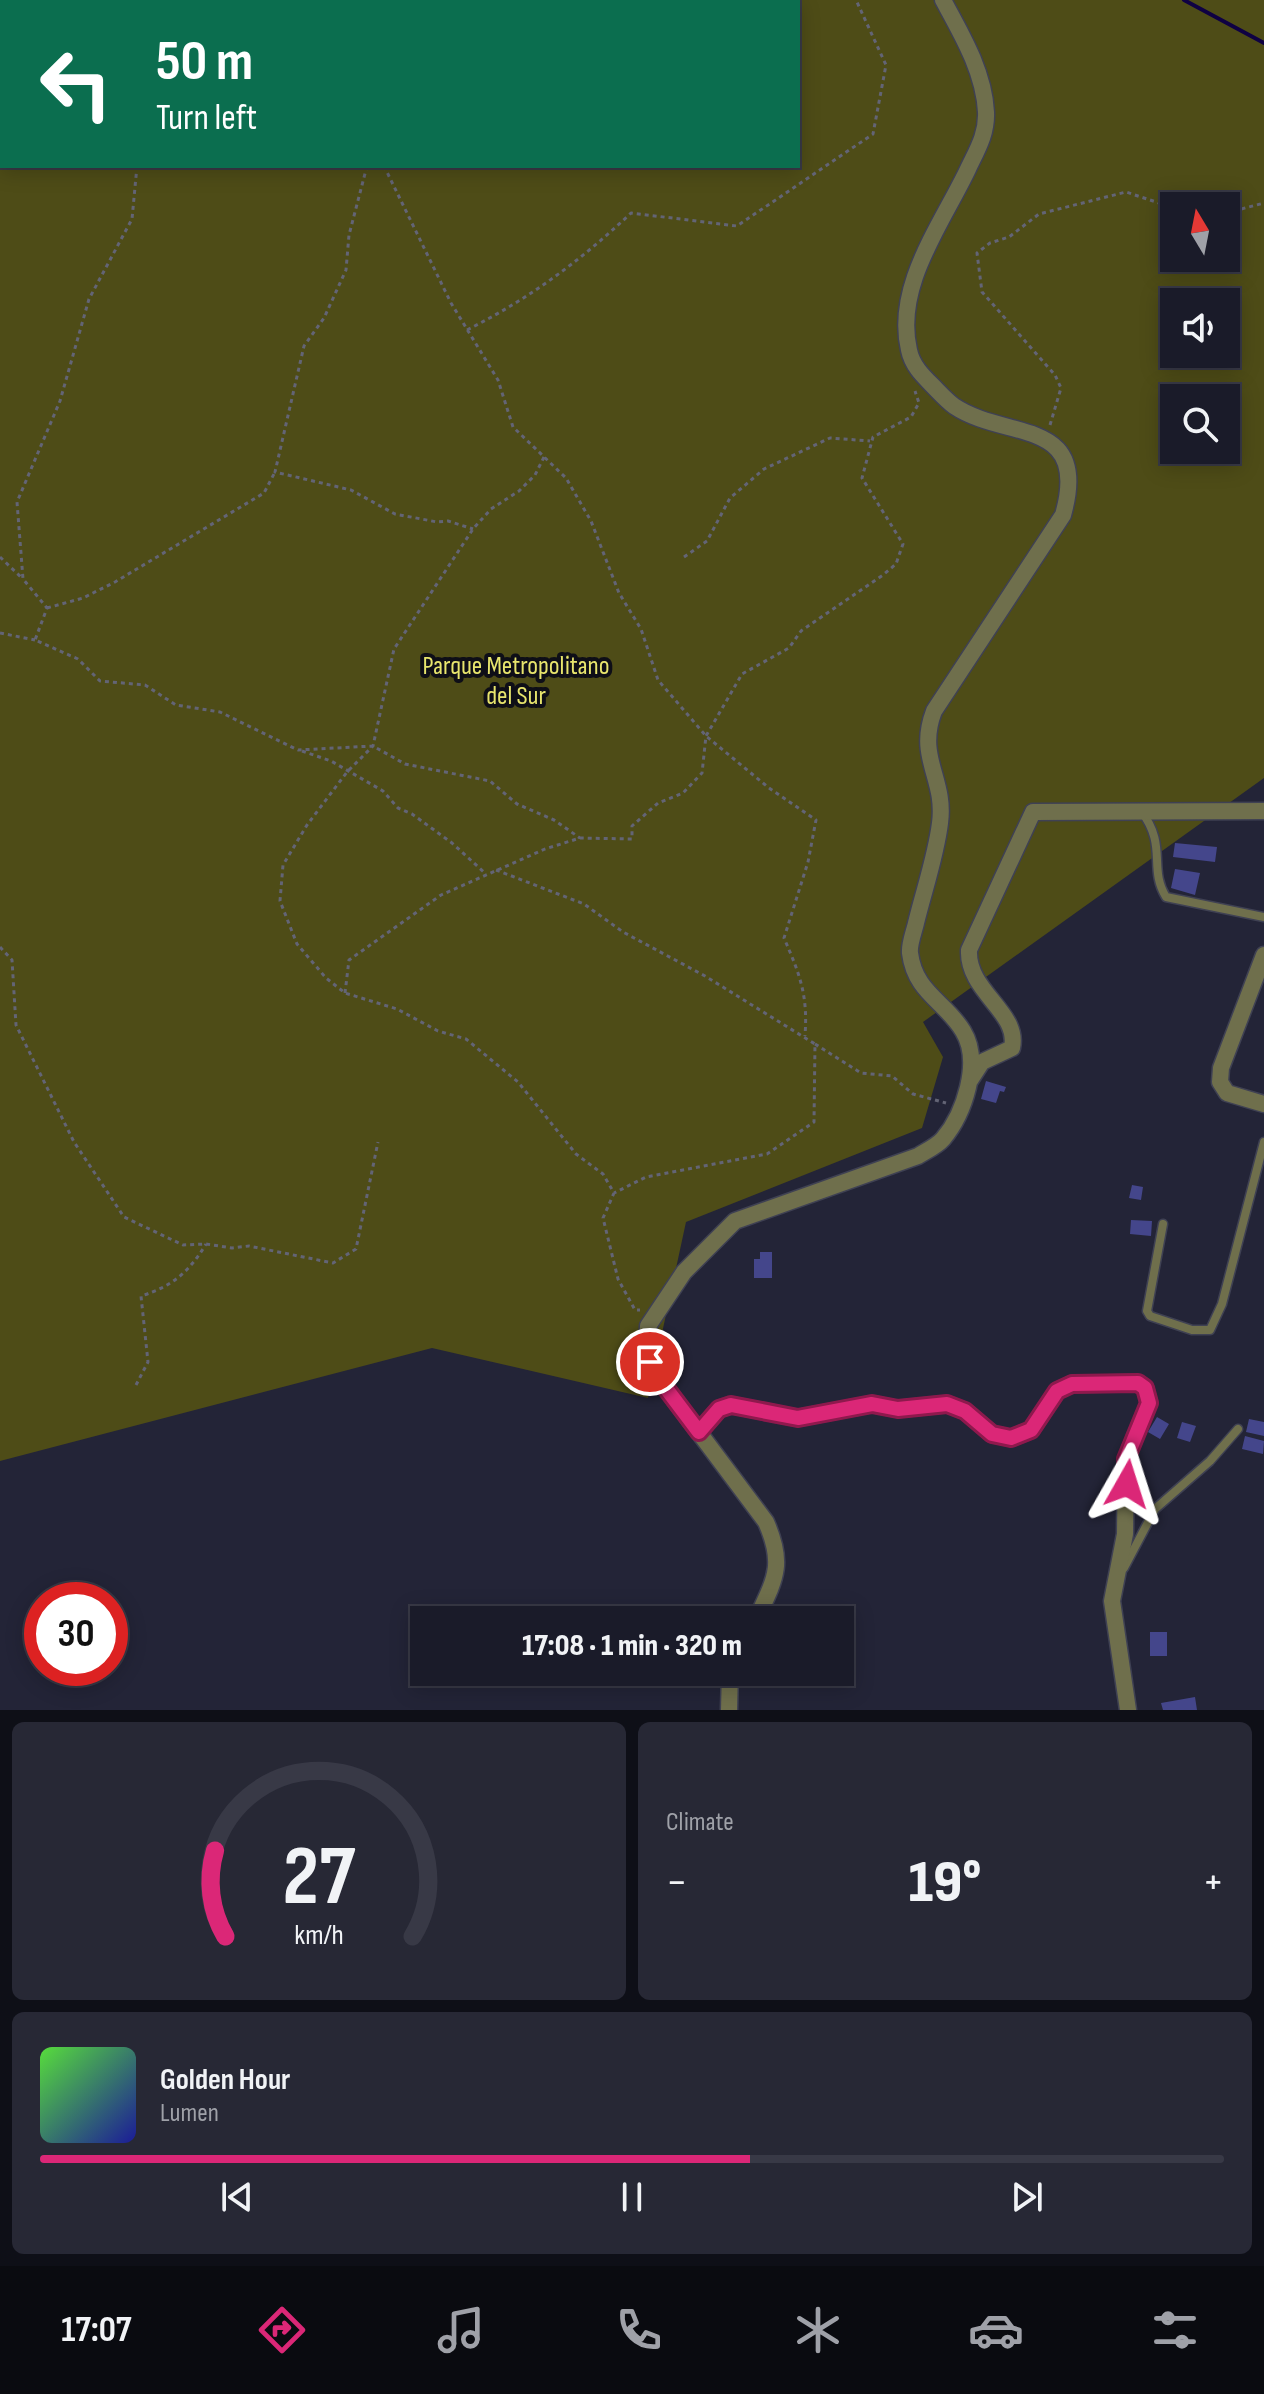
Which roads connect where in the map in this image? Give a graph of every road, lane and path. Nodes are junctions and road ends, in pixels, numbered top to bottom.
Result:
1 (856, 0) edge
2 (943, 0) edge
3 (137, 168) edge
4 (366, 168) edge
5 (385, 168) edge
6 (1160, 203) edge
7 (1264, 203) edge
8 (1240, 209) edge
9 (467, 330) junction
10 (918, 372) junction
11 (1050, 440) junction
12 (871, 441) junction
13 (544, 457) junction
14 (275, 472) junction
15 (473, 529) junction
16 (0, 557) edge
17 (684, 557) dead end
18 (23, 579) junction
19 (47, 608) junction
20 (0, 633) edge
21 (35, 640) junction
22 (706, 736) junction
23 (373, 746) junction
24 (298, 750) junction
25 (347, 772) junction
26 (1141, 810) junction
27 (1264, 811) edge
28 (580, 838) junction
29 (496, 870) junction
30 (486, 875) junction
31 (1264, 917) edge
32 (0, 947) edge
33 (1264, 955) edge
34 (345, 993) junction
35 (805, 1036) junction
36 (815, 1044) junction
37 (969, 1082) junction
38 (1264, 1104) edge
39 (962, 1106) junction
40 (378, 1142) dead end
41 (1264, 1142) edge
42 (614, 1193) junction
43 (1163, 1224) dead end
44 (206, 1244) junction
45 (656, 1313) junction
46 (136, 1385) dead end
47 (1238, 1429) dead end
48 (699, 1432) junction
49 (1114, 1586) junction
50 (762, 1606) edge
51 (730, 1686) edge
52 (729, 1710) edge
53 (1128, 1710) edge

1 - 9 path
2 - 10 street
3 - 18 path
4 - 14 path
5 - 9 path
6 - 11 path
7 - 8 path
9 - 13 path
10 - 11 street
10 - 12 path
11 - 37 street
12 - 17 path
12 - 22 path
13 - 15 path
13 - 22 path
14 - 15 path
14 - 19 path
15 - 23 path
16 - 18 path
18 - 19 path
19 - 21 path
20 - 21 path
21 - 24 path
22 - 28 path
22 - 35 path
23 - 24 path
23 - 25 path
23 - 28 path
24 - 25 path
25 - 30 path
25 - 34 path
26 - 27 street
26 - 31 lane
26 - 37 street
28 - 29 path
29 - 30 path
29 - 35 path
30 - 34 path
32 - 44 path
33 - 38 street
34 - 42 path
35 - 36 path
36 - 39 path
36 - 42 path
37 - 39 street
39 - 45 street
40 - 44 path
41 - 43 lane
42 - 45 path
44 - 46 path
45 - 48 street
47 - 49 lane
48 - 49 street
48 - 50 street
49 - 53 street
51 - 52 street

